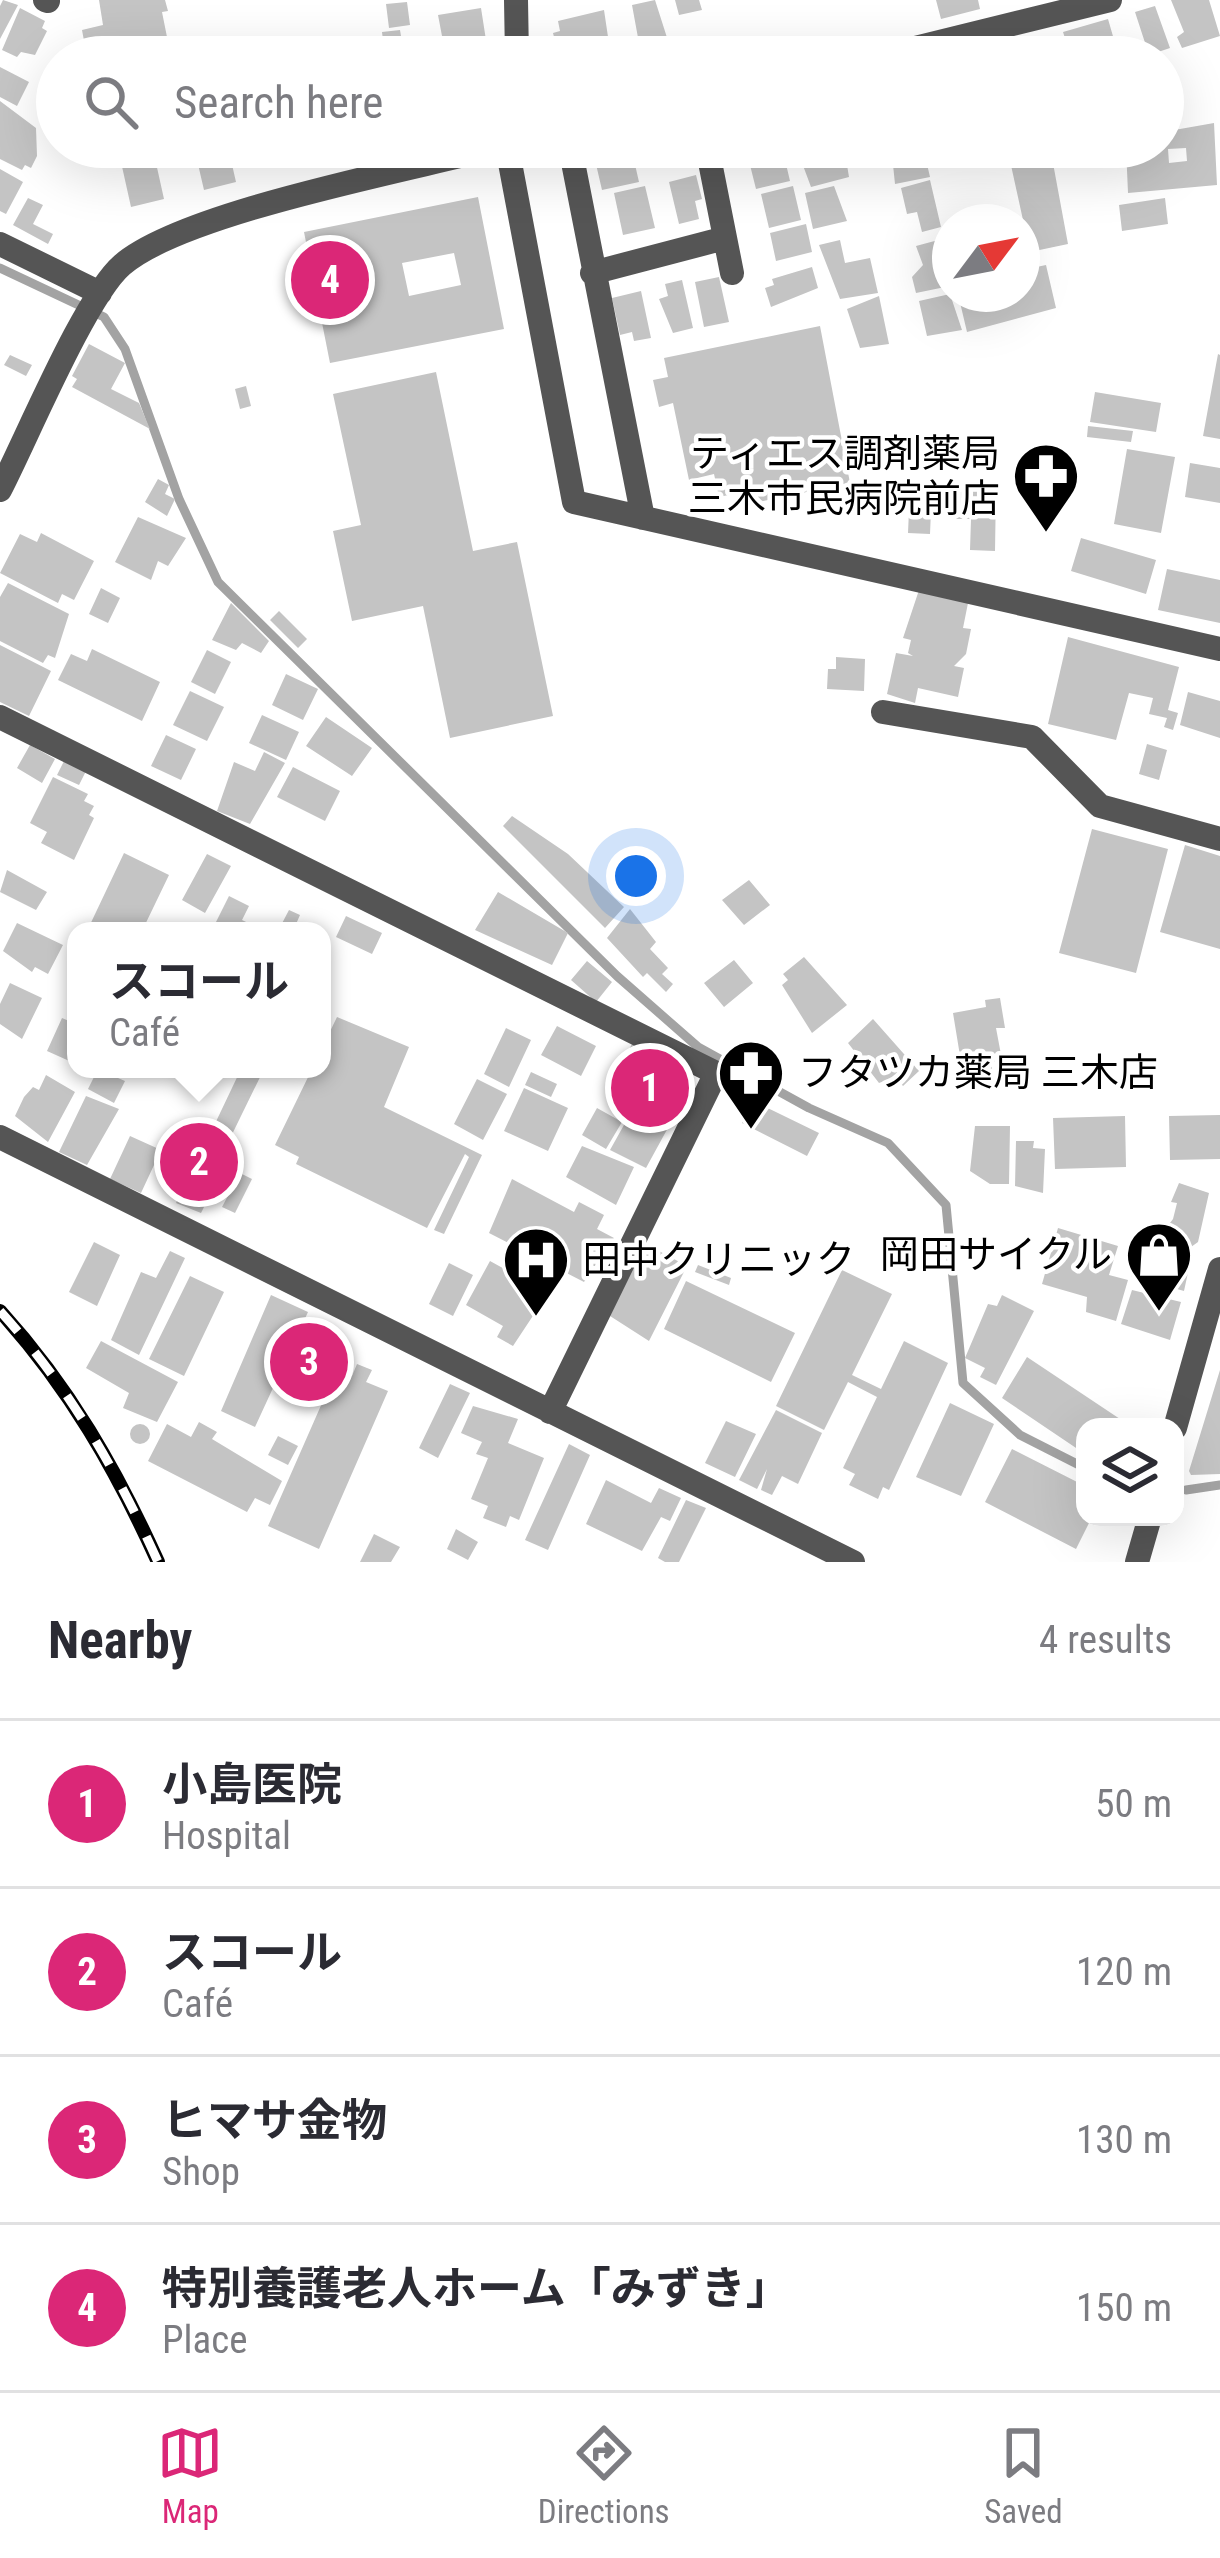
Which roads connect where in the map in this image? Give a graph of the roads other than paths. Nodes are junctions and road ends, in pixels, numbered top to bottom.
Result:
1 (516, 0) edge
2 (1110, 0) edge
3 (1041, 10) edge
4 (517, 36) edge
5 (951, 36) edge
6 (416, 168) edge
7 (511, 168) edge
8 (574, 168) edge
9 (711, 168) edge
10 (725, 238) junction
11 (0, 244) edge
12 (592, 273) junction
13 (732, 273) dead end
14 (100, 292) junction
15 (0, 490) edge
16 (643, 518) junction
17 (1220, 649) edge
18 (883, 712) dead end
19 (0, 716) edge
20 (1220, 839) edge
21 (0, 1136) edge
22 (1220, 1270) edge
23 (550, 1412) junction
24 (1178, 1418) edge
25 (1147, 1526) edge
26 (853, 1562) edge
27 (1137, 1562) edge

1 - 4 street
2 - 3 street
3 - 5 street
6 - 14 street
7 - 16 street
8 - 12 street
9 - 10 street
10 - 12 street
10 - 13 street
11 - 14 street
12 - 16 street
14 - 15 street
16 - 17 street
18 - 20 street
19 - 23 street
21 - 23 street
22 - 24 street
23 - 26 street
25 - 27 street

